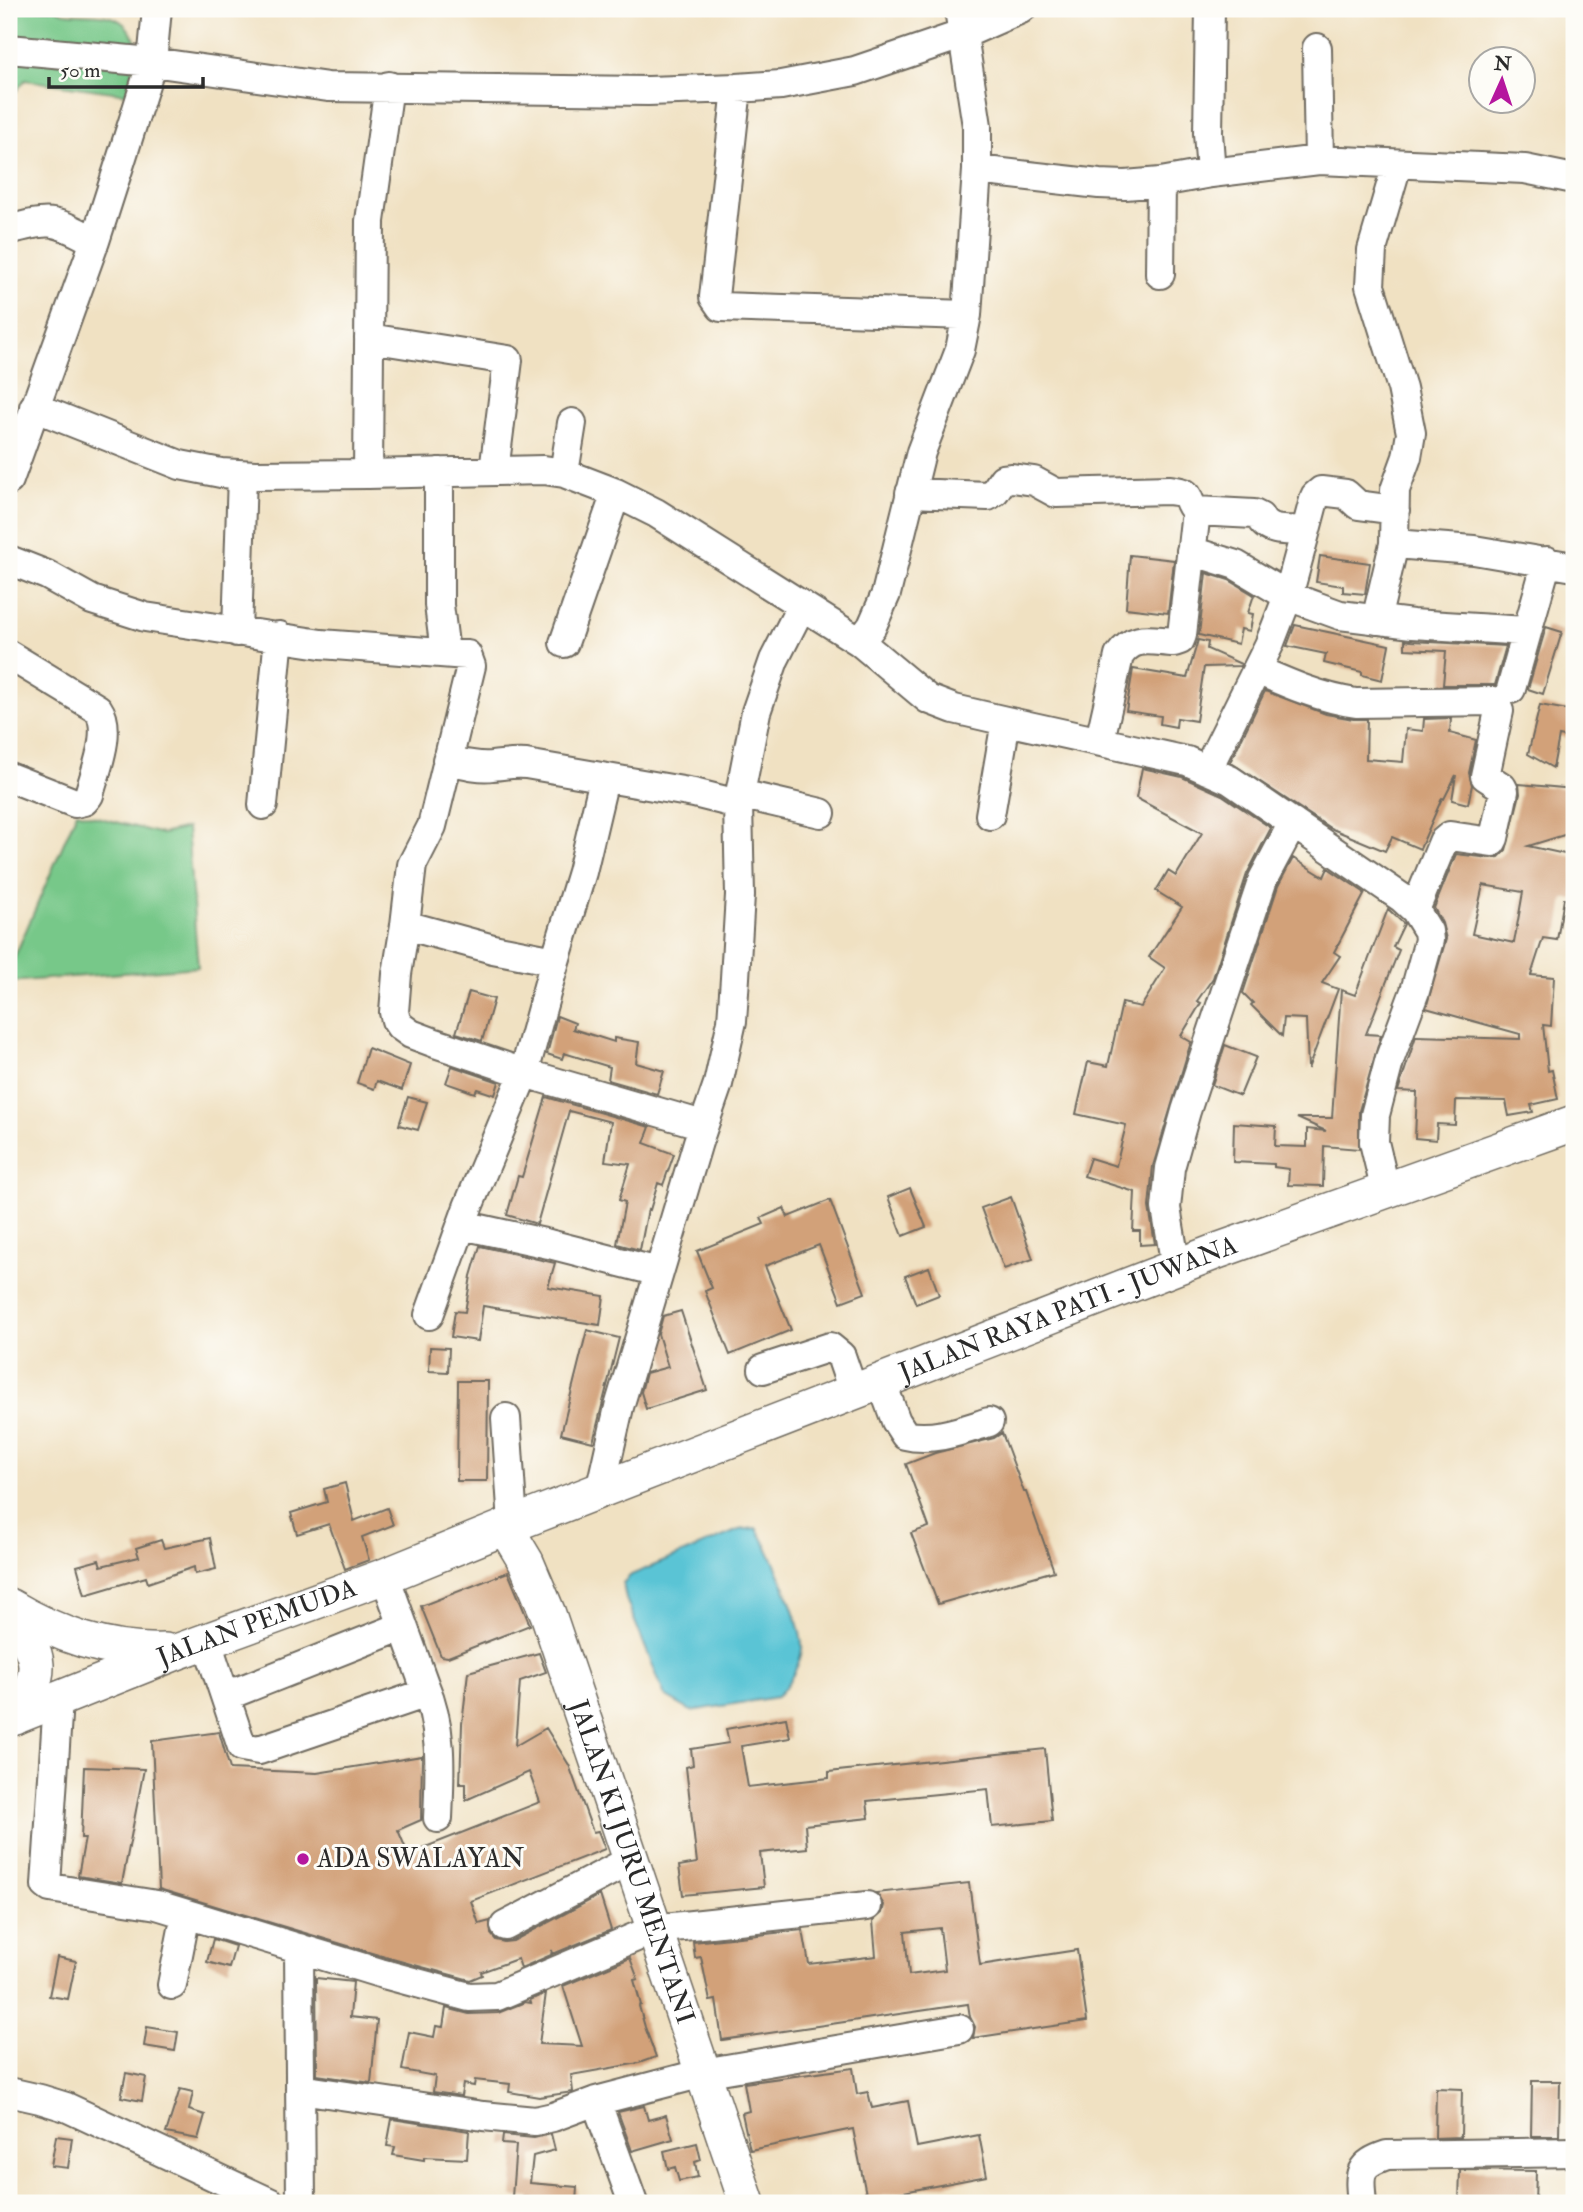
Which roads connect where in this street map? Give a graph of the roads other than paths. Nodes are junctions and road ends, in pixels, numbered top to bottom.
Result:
1 (158, 9) edge
2 (1021, 9) edge
3 (1210, 9) edge
4 (961, 21) edge
5 (1317, 48) dead end
6 (9, 49) edge
7 (152, 62) junction
8 (389, 86) junction
9 (737, 88) junction
10 (1319, 160) junction
11 (1397, 165) junction
12 (977, 170) junction
13 (1211, 173) junction
14 (1574, 179) edge
15 (1161, 182) junction
16 (9, 230) edge
17 (95, 241) junction
18 (1160, 274) dead end
19 (967, 315) junction
20 (369, 338) junction
21 (34, 407) junction
22 (572, 423) dead end
23 (494, 471) junction
24 (439, 472) junction
25 (564, 473) junction
26 (368, 474) junction
27 (242, 475) junction
28 (9, 480) edge
29 (616, 493) junction
30 (910, 493) junction
31 (1395, 510) junction
32 (1196, 511) junction
33 (1306, 530) junction
34 (1394, 544) junction
35 (1191, 551) junction
36 (9, 560) edge
37 (1547, 561) junction
38 (1574, 567) edge
39 (1288, 596) junction
40 (802, 605) junction
41 (1376, 620) junction
42 (1526, 631) junction
43 (237, 632) junction
44 (279, 636) junction
45 (860, 642) junction
46 (564, 643) dead end
47 (445, 652) junction
48 (9, 655) edge
49 (1257, 670) junction
50 (1511, 689) dead end
51 (1006, 721) junction
52 (1100, 740) junction
53 (447, 760) junction
54 (1207, 770) junction
55 (9, 777) edge
56 (604, 779) junction
57 (739, 799) junction
58 (262, 805) dead end
59 (821, 813) dead end
60 (990, 815) dead end
61 (1293, 823) junction
62 (1415, 910) junction
63 (405, 925) junction
64 (555, 961) junction
65 (524, 1073) junction
66 (1574, 1123) edge
67 (703, 1125) junction
68 (1386, 1192) junction
69 (462, 1225) junction
70 (1176, 1267) junction
71 (659, 1272) junction
72 (429, 1315) dead end
73 (763, 1369) dead end
74 (867, 1386) junction
75 (506, 1418) dead end
76 (989, 1422) dead end
77 (600, 1491) junction
78 (564, 1505) joint
79 (509, 1525) junction
80 (385, 1576) junction
81 (9, 1606) edge
82 (9, 1616) edge
83 (403, 1626) junction
84 (193, 1647) junction
85 (424, 1684) junction
86 (226, 1696) junction
87 (58, 1700) junction
88 (12, 1718) edge
89 (438, 1818) dead end
90 (631, 1860) junction
91 (867, 1906) dead end
92 (186, 1914) junction
93 (505, 1926) dead end
94 (655, 1929) junction
95 (299, 1948) junction
96 (172, 1985) dead end
97 (959, 2029) dead end
98 (703, 2073) junction
99 (300, 2088) junction
100 (9, 2092) edge
101 (596, 2101) junction
102 (1574, 2152) edge
103 (271, 2203) edge
104 (301, 2203) edge
105 (633, 2203) edge
106 (747, 2203) edge
107 (1362, 2203) edge

1 - 7 street
2 - 4 street
3 - 13 street
4 - 9 street
4 - 12 street
5 - 10 street
6 - 7 street
7 - 8 street
7 - 17 street
8 - 9 street
8 - 20 street
9 - 19 street
10 - 11 street
10 - 13 street
11 - 14 street
11 - 31 street
12 - 15 street
12 - 19 street
13 - 15 street
15 - 18 street
16 - 17 street
17 - 21 street
19 - 30 street
20 - 23 street
20 - 26 street
21 - 27 street
21 - 28 street
22 - 25 street
23 - 24 street
23 - 25 street
24 - 26 street
24 - 47 street
25 - 29 street
26 - 27 street
27 - 43 street
29 - 40 street
29 - 46 street
30 - 32 street
30 - 45 street
31 - 33 street
31 - 34 street
32 - 33 street
32 - 35 street
33 - 39 street
34 - 37 street
34 - 41 street
35 - 39 street
35 - 52 street
36 - 43 street
37 - 38 street
37 - 42 street
39 - 41 street
39 - 49 street
40 - 45 street
40 - 57 street
41 - 42 street
42 - 50 street
43 - 44 street
44 - 47 street
44 - 58 street
45 - 51 street
47 - 53 street
48 - 55 street
49 - 54 street
49 - 62 street
51 - 52 street
51 - 60 street
52 - 54 street
53 - 56 street
53 - 63 street
54 - 61 street
56 - 57 street
56 - 64 street
57 - 59 street
57 - 67 street
61 - 62 street
61 - 70 street
62 - 68 street
63 - 64 street
63 - 65 street
64 - 65 street
65 - 67 street
65 - 69 street
66 - 68 main road, JALAN RAYA PATI - JUWANA
67 - 71 street
68 - 70 main road, JALAN RAYA PATI - JUWANA
69 - 71 street
69 - 72 street
70 - 74 main road, JALAN RAYA PATI - JUWANA
71 - 77 street
73 - 74 street
74 - 76 street
74 - 77 main road, JALAN RAYA PATI - JUWANA
75 - 79 street
77 - 78 main road, JALAN RAYA PATI - JUWANA
78 - 79 main road, JALAN PEMUDA
79 - 80 main road, JALAN PEMUDA
79 - 90 main road, JALAN KI JURU MENTANI
80 - 83 street
80 - 84 main road, JALAN PEMUDA
81 - 84 main road
82 - 88 main road
83 - 85 street
83 - 86 street
84 - 86 street
84 - 87 main road, JALAN PEMUDA
85 - 86 street
85 - 89 street
87 - 88 main road, JALAN PEMUDA
87 - 92 street
90 - 93 street
90 - 94 main road, JALAN KI JURU MENTANI
91 - 94 street
92 - 95 street
92 - 96 street
94 - 95 street
94 - 98 main road, JALAN KI JURU MENTANI
95 - 99 street
97 - 98 street
98 - 101 street
98 - 106 main road, JALAN KI JURU MENTANI
99 - 101 street
99 - 104 street
100 - 103 street
101 - 105 street
102 - 107 street

